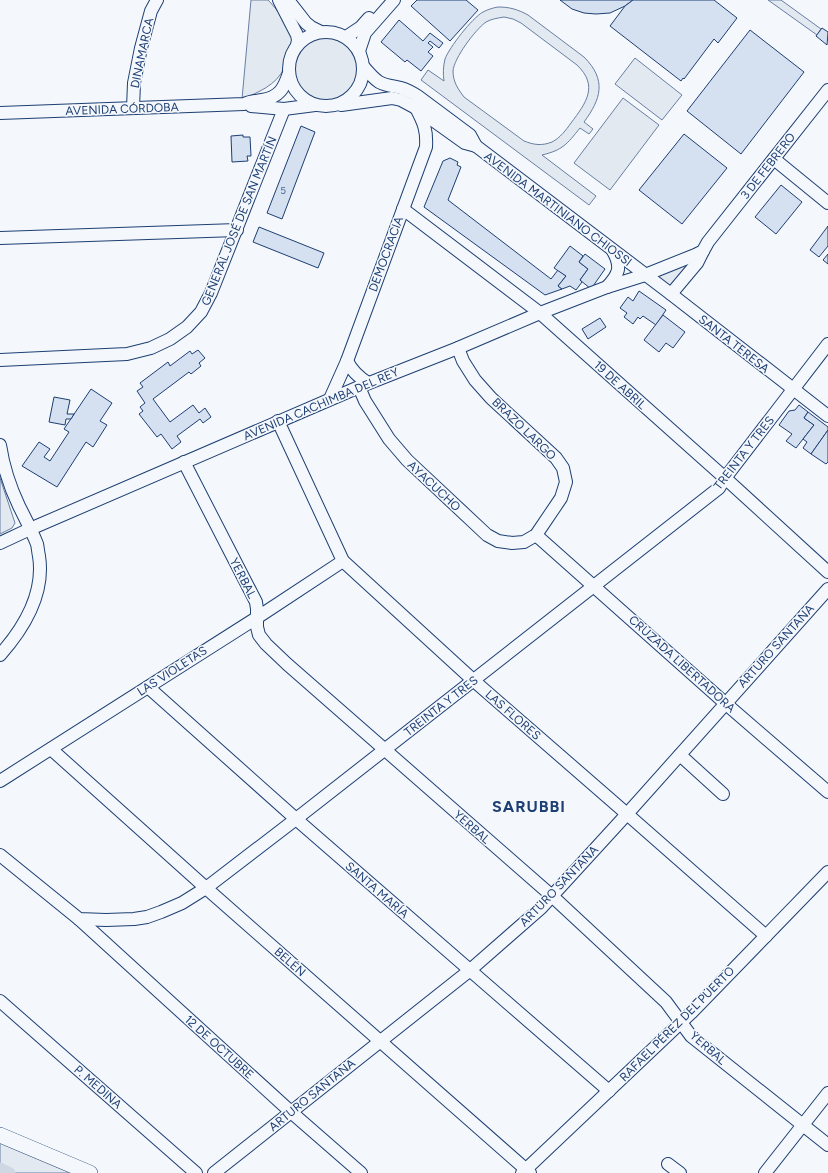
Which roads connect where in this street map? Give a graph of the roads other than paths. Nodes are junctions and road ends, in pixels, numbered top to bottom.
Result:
1 (157, 0) edge
2 (279, 0) edge
3 (288, 0) edge
4 (384, 0) edge
5 (394, 0) edge
6 (321, 32) junction
7 (346, 37) junction
8 (297, 45) junction
9 (359, 51) junction
10 (363, 66) junction
11 (289, 73) junction
12 (828, 90) edge
13 (244, 104) junction
14 (315, 105) junction
15 (330, 106) junction
16 (133, 108) junction
17 (416, 108) junction
18 (284, 109) junction
19 (0, 113) edge
20 (476, 146) junction
21 (774, 159) junction
22 (828, 203) edge
23 (403, 208) junction
24 (237, 230) junction
25 (0, 238) edge
26 (706, 247) junction
27 (612, 250) junction
28 (643, 273) junction
29 (608, 287) junction
30 (671, 294) junction
31 (540, 313) junction
32 (828, 344) edge
33 (458, 348) junction
34 (0, 360) edge
35 (347, 361) junction
36 (363, 385) junction
37 (793, 390) junction
38 (330, 399) junction
39 (828, 416) edge
40 (278, 421) junction
41 (0, 446) edge
42 (184, 462) junction
43 (724, 478) junction
44 (30, 529) junction
45 (536, 535) junction
46 (0, 543) edge
47 (343, 561) junction
48 (828, 572) edge
49 (594, 586) junction
50 (828, 589) edge
51 (258, 617) junction
52 (0, 655) edge
53 (473, 680) junction
54 (148, 687) junction
55 (725, 703) junction
56 (51, 749) junction
57 (384, 750) junction
58 (680, 755) junction
59 (0, 781) edge
60 (828, 792) edge
61 (723, 794) dead end
62 (627, 814) junction
63 (296, 819) junction
64 (0, 855) edge
65 (828, 872) edge
66 (206, 888) junction
67 (552, 896) junction
68 (79, 920) junction
69 (766, 936) junction
70 (469, 971) junction
71 (0, 1001) edge
72 (681, 1022) junction
73 (380, 1041) junction
74 (609, 1091) junction
75 (828, 1092) edge
76 (291, 1112) junction
77 (803, 1125) junction
78 (0, 1135) edge
79 (828, 1145) edge
80 (668, 1164) dead end
81 (526, 1172) edge
82 (90, 1173) edge
83 (196, 1173) edge
84 (214, 1173) edge
85 (361, 1173) edge
86 (680, 1173) edge
87 (765, 1173) edge

1 - 16 street, DINAMARCA
2 - 8 street
3 - 6 street
4 - 7 street
5 - 9 street
6 - 7 street
6 - 8 street
7 - 9 street
8 - 11 street
9 - 10 street
10 - 15 street
10 - 20 street, AVENIDA MARTINIANO CHIOSSI
11 - 13 street, AVENIDA CÓRDOBA
11 - 14 street
12 - 21 street, 3 DE FEBRERO
13 - 16 street, AVENIDA CÓRDOBA
13 - 18 street, AVENIDA CÓRDOBA
14 - 15 street
14 - 18 street, AVENIDA CÓRDOBA
15 - 17 street, AVENIDA MARTINIANO CHIOSSI
16 - 19 street, AVENIDA CÓRDOBA
17 - 20 street, AVENIDA MARTINIANO CHIOSSI
17 - 23 street, DEMOCRACIA
18 - 24 street, GENERAL JOSÉ DE SAN MARTÍN
20 - 27 street, AVENIDA MARTINIANO CHIOSSI
21 - 22 street
21 - 26 street, 3 DE FEBRERO
23 - 31 street, 19 DE ABRIL
23 - 35 street, DEMOCRACIA
24 - 25 street
24 - 34 street, GENERAL JOSÉ DE SAN MARTÍN
26 - 28 street, 3 DE FEBRERO
26 - 30 street
27 - 28 street, AVENIDA MARTINIANO CHIOSSI
27 - 29 street
28 - 29 street, AVENIDA CACHIMBA DEL REY
28 - 30 street, SANTA TERESA
29 - 31 street, AVENIDA CACHIMBA DEL REY
30 - 37 street, SANTA TERESA
31 - 33 street, AVENIDA CACHIMBA DEL REY
31 - 43 street, 19 DE ABRIL
32 - 37 street, TREINTA Y TRES
33 - 36 street, AVENIDA CACHIMBA DEL REY
33 - 45 street, BRAZO LARGO
35 - 36 street
35 - 38 street, DEMOCRACIA
36 - 38 street, AVENIDA CACHIMBA DEL REY
36 - 45 street, AYACUCHO
37 - 39 street, SANTA TERESA
37 - 43 street, TREINTA Y TRES
38 - 40 street, AVENIDA CACHIMBA DEL REY
40 - 42 street, AVENIDA CACHIMBA DEL REY
40 - 47 street, LAS FLORES
41 - 44 street
42 - 44 street, AVENIDA CACHIMBA DEL REY
42 - 51 street, YERBAL
43 - 48 street, 19 DE ABRIL
43 - 49 street, TREINTA Y TRES
44 - 46 street, AVENIDA CACHIMBA DEL REY
44 - 52 street
45 - 49 street, CRUZADA LIBERTADORA
47 - 51 street, LAS VIOLETAS
47 - 53 street, LAS FLORES
49 - 53 street, TREINTA Y TRES
49 - 55 street, CRUZADA LIBERTADORA
50 - 55 street, ARTURO SANTANA
51 - 54 street, LAS VIOLETAS
51 - 57 street, YERBAL
53 - 57 street, TREINTA Y TRES
53 - 62 street, LAS FLORES
54 - 56 street, LAS VIOLETAS
54 - 63 street, SANTA MARÍA
55 - 58 street, ARTURO SANTANA
55 - 60 street, CRUZADA LIBERTADORA
56 - 59 street, LAS VIOLETAS
56 - 66 street, BELÉN
57 - 63 street, TREINTA Y TRES
57 - 67 street, YERBAL
58 - 61 street
58 - 62 street, ARTURO SANTANA
62 - 67 street, ARTURO SANTANA
62 - 69 street, LAS FLORES
63 - 66 street, TREINTA Y TRES
63 - 70 street, SANTA MARÍA
64 - 68 street
65 - 69 street, RAFAEL PÉREZ DEL PUERTO
66 - 68 street, TREINTA Y TRES
66 - 73 street, BELÉN
67 - 70 street, ARTURO SANTANA
67 - 72 street, YERBAL
68 - 76 street, 12 DE OCTUBRE
69 - 72 street, RAFAEL PÉREZ DEL PUERTO
70 - 73 street, ARTURO SANTANA
70 - 74 street, SANTA MARÍA
71 - 83 street, P. MEDINA
72 - 74 street, RAFAEL PÉREZ DEL PUERTO
72 - 77 street, YERBAL
73 - 76 street, ARTURO SANTANA
73 - 81 street, BELÉN
74 - 81 street, RAFAEL PÉREZ DEL PUERTO
75 - 77 street
76 - 84 street, ARTURO SANTANA
76 - 85 street, 12 DE OCTUBRE
77 - 79 street, YERBAL
77 - 87 street
78 - 82 main road
80 - 86 street

